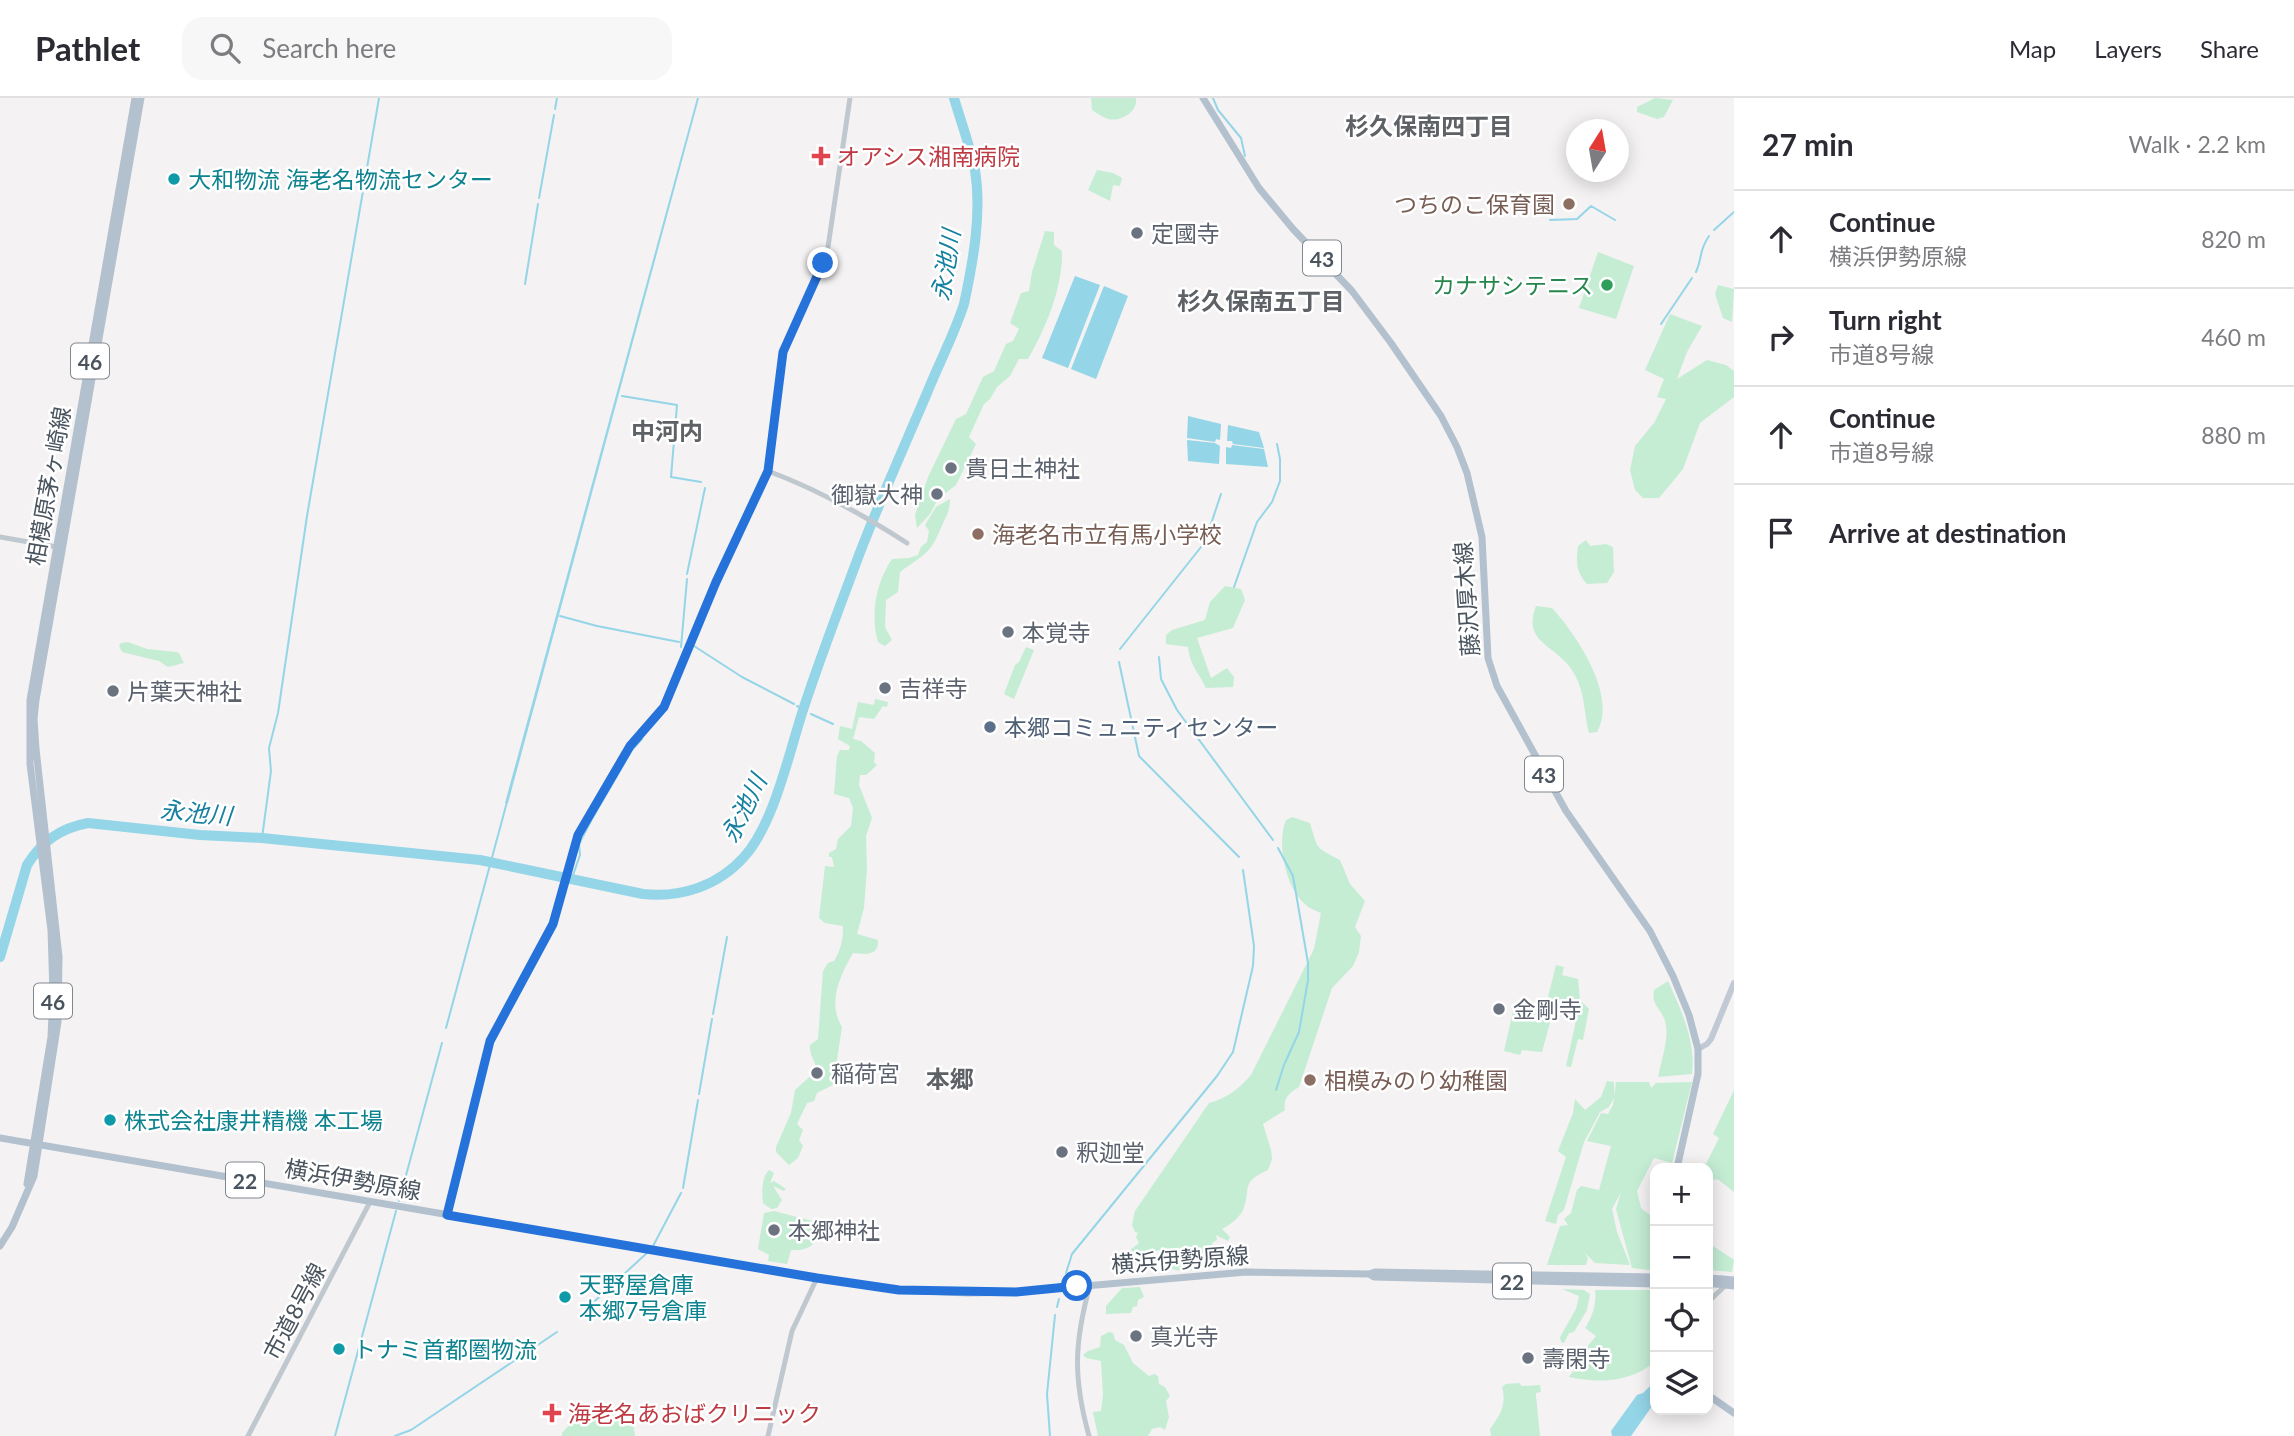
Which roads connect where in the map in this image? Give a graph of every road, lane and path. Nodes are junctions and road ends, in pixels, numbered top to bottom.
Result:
1 (135, 98) edge
2 (141, 98) edge
3 (850, 98) edge
4 (1203, 98) edge
5 (1209, 102) edge
6 (768, 471) junction
7 (0, 537) edge
8 (907, 543) dead end
9 (57, 547) junction
10 (42, 838) junction
11 (1734, 983) edge
12 (1698, 1049) junction
13 (1, 1138) edge
14 (36, 1144) junction
15 (1678, 1163) edge
16 (370, 1202) junction
17 (447, 1215) junction
18 (0, 1246) edge
19 (1369, 1274) junction
20 (817, 1278) junction
21 (1650, 1278) edge
22 (1734, 1279) edge
23 (1713, 1280) edge
24 (1720, 1282) junction
25 (1713, 1283) edge
26 (1650, 1284) edge
27 (1090, 1285) junction
28 (1734, 1286) edge
29 (1713, 1298) edge
30 (1713, 1398) edge
31 (1734, 1413) edge
32 (248, 1436) edge
33 (768, 1436) edge
34 (1089, 1436) edge

1 - 9 main road, 相模原茅ヶ崎線 / 46
2 - 10 main road, 相模原茅ヶ崎線 / 46
3 - 6 street
4 - 5 main road, 藤沢厚木線 / 43
5 - 12 main road, 藤沢厚木線 / 43
6 - 8 street
6 - 17 street
7 - 9 street
9 - 10 main road, 相模原茅ヶ崎線 / 46
10 - 14 main road, 46
11 - 12 main road
12 - 15 main road, 藤沢厚木線 / 43
13 - 14 main road, 横浜伊勢原線 / 22
14 - 16 main road, 横浜伊勢原線 / 22
14 - 18 main road, 46
16 - 17 main road, 横浜伊勢原線 / 22
16 - 32 street, 市道8号線
17 - 20 main road, 横浜伊勢原線 / 22
19 - 21 main road, 横浜伊勢原線 / 22
19 - 26 main road, 横浜伊勢原線 / 22
19 - 27 main road, 横浜伊勢原線 / 22
20 - 27 main road, 横浜伊勢原線 / 22
20 - 33 street
22 - 24 main road, bridge
22 - 29 street
23 - 24 main road
24 - 25 main road
24 - 28 main road, bridge
27 - 34 street
30 - 31 main road

